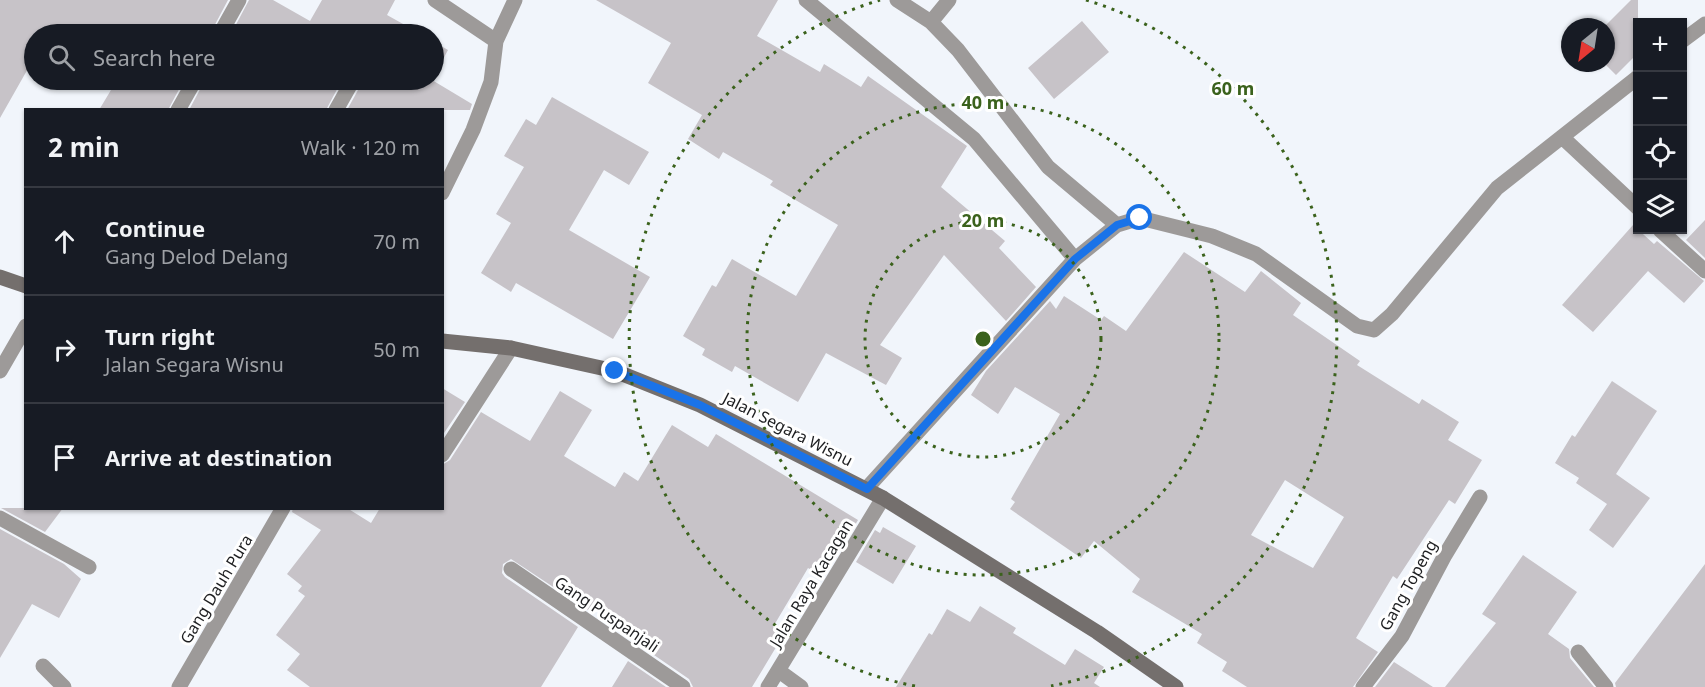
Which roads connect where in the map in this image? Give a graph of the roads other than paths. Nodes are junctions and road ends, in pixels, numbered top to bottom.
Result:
1 (239, 0) edge
2 (435, 0) edge
3 (515, 0) edge
4 (806, 0) edge
5 (897, 0) edge
6 (949, 0) edge
7 (931, 22) junction
8 (226, 24) edge
9 (1705, 24) edge
10 (1687, 38) edge
11 (496, 41) junction
12 (1633, 81) edge
13 (189, 90) edge
14 (347, 90) edge
15 (179, 108) edge
16 (337, 108) edge
17 (1562, 137) junction
18 (444, 189) edge
19 (1633, 203) edge
20 (1117, 225) junction
21 (1664, 234) edge
22 (1075, 259) junction
23 (1705, 271) edge
24 (0, 277) edge
25 (24, 285) edge
26 (24, 329) edge
27 (444, 341) edge
28 (511, 348) junction
29 (0, 371) edge
30 (444, 452) edge
31 (867, 489) junction
32 (1479, 497) dead end
33 (883, 498) junction
34 (282, 510) edge
35 (0, 518) edge
36 (88, 567) dead end
37 (511, 569) dead end
38 (1578, 652) dead end
39 (43, 666) dead end
40 (779, 671) junction
41 (64, 687) edge
42 (179, 687) edge
43 (683, 687) edge
44 (768, 687) edge
45 (801, 687) edge
46 (1176, 687) edge
47 (1363, 687) edge
48 (1606, 687) edge

1 - 8 street
2 - 11 street
3 - 11 street
4 - 22 street
5 - 7 street
6 - 7 street
7 - 20 street
9 - 10 street
11 - 18 street
12 - 17 street
13 - 15 street
14 - 16 street
17 - 19 street
17 - 20 street
20 - 22 street
21 - 23 street
22 - 31 street
24 - 25 street
26 - 29 street
27 - 28 street, Jalan Segara Wisnu
28 - 30 street
28 - 31 street, Jalan Segara Wisnu
31 - 33 street, Jalan Segara Wisnu
32 - 47 street, Gang Topeng
33 - 40 street, Jalan Raya Kacagan
33 - 46 street, Jalan Segara Wisnu
34 - 42 street, Gang Dauh Pura
35 - 36 street
37 - 43 street, Gang Puspanjali
38 - 48 street
39 - 41 street
40 - 44 street, Jalan Raya Kacagan
40 - 45 street

